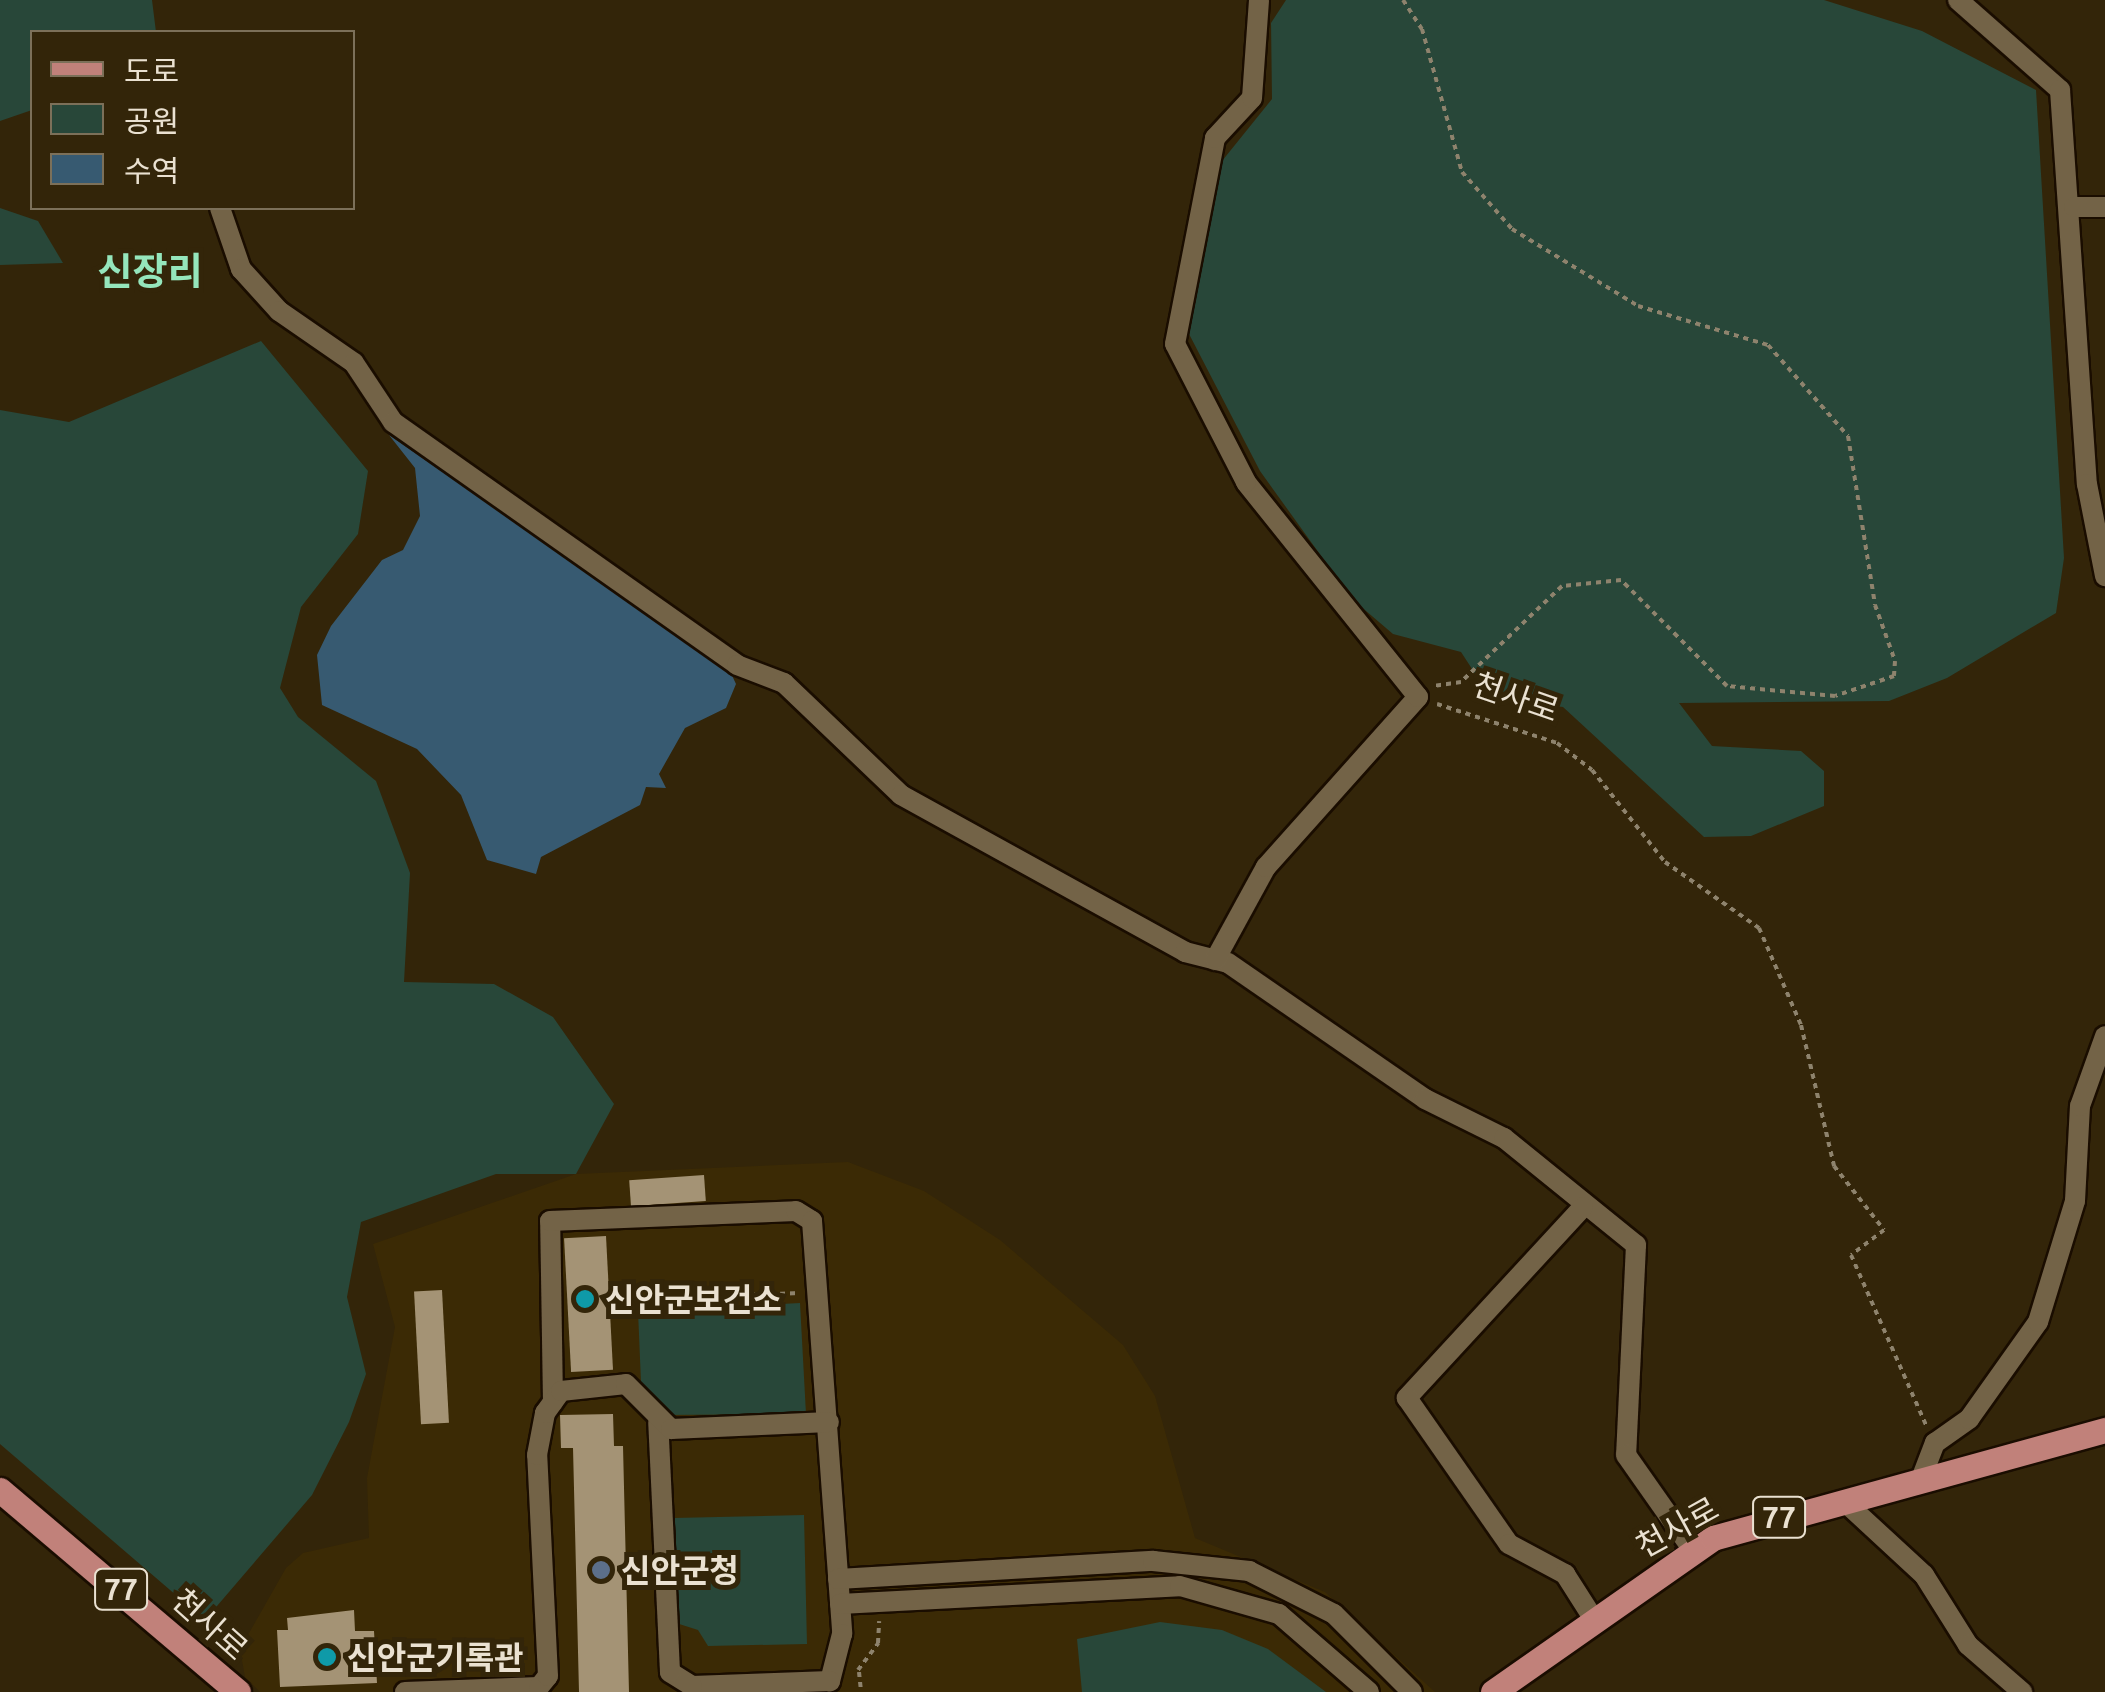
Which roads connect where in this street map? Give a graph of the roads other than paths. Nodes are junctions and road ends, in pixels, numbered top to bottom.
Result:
1 (1259, 0) edge
2 (1958, 0) edge
3 (2074, 207) junction
4 (2105, 207) edge
5 (221, 210) edge
6 (2105, 576) edge
7 (1215, 960) junction
8 (2105, 1036) edge
9 (1583, 1207) junction
10 (553, 1402) junction
11 (658, 1422) junction
12 (829, 1422) junction
13 (2105, 1430) edge
14 (1921, 1479) junction
15 (0, 1490) edge
16 (1846, 1503) junction
17 (1692, 1549) junction
18 (838, 1579) junction
19 (840, 1604) junction
20 (1593, 1618) junction
21 (238, 1692) edge
22 (405, 1692) edge
23 (1369, 1692) edge
24 (1412, 1692) edge
25 (1493, 1692) edge
26 (2022, 1692) edge

1 - 7 street
2 - 3 street
3 - 4 street
3 - 6 street
5 - 7 street
7 - 9 street
8 - 14 street
9 - 17 street
9 - 20 street
10 - 11 street
10 - 12 street
10 - 22 street
11 - 12 street
11 - 19 street
12 - 18 street
13 - 14 main road, 천사로 / 77
14 - 16 main road, 천사로 / 77
15 - 21 main road, 천사로 / 77
16 - 17 main road, 천사로 / 77
16 - 26 street
17 - 20 main road, 천사로 / 77
18 - 19 street
18 - 24 street
19 - 23 street
20 - 25 main road, 천사로 / 77

